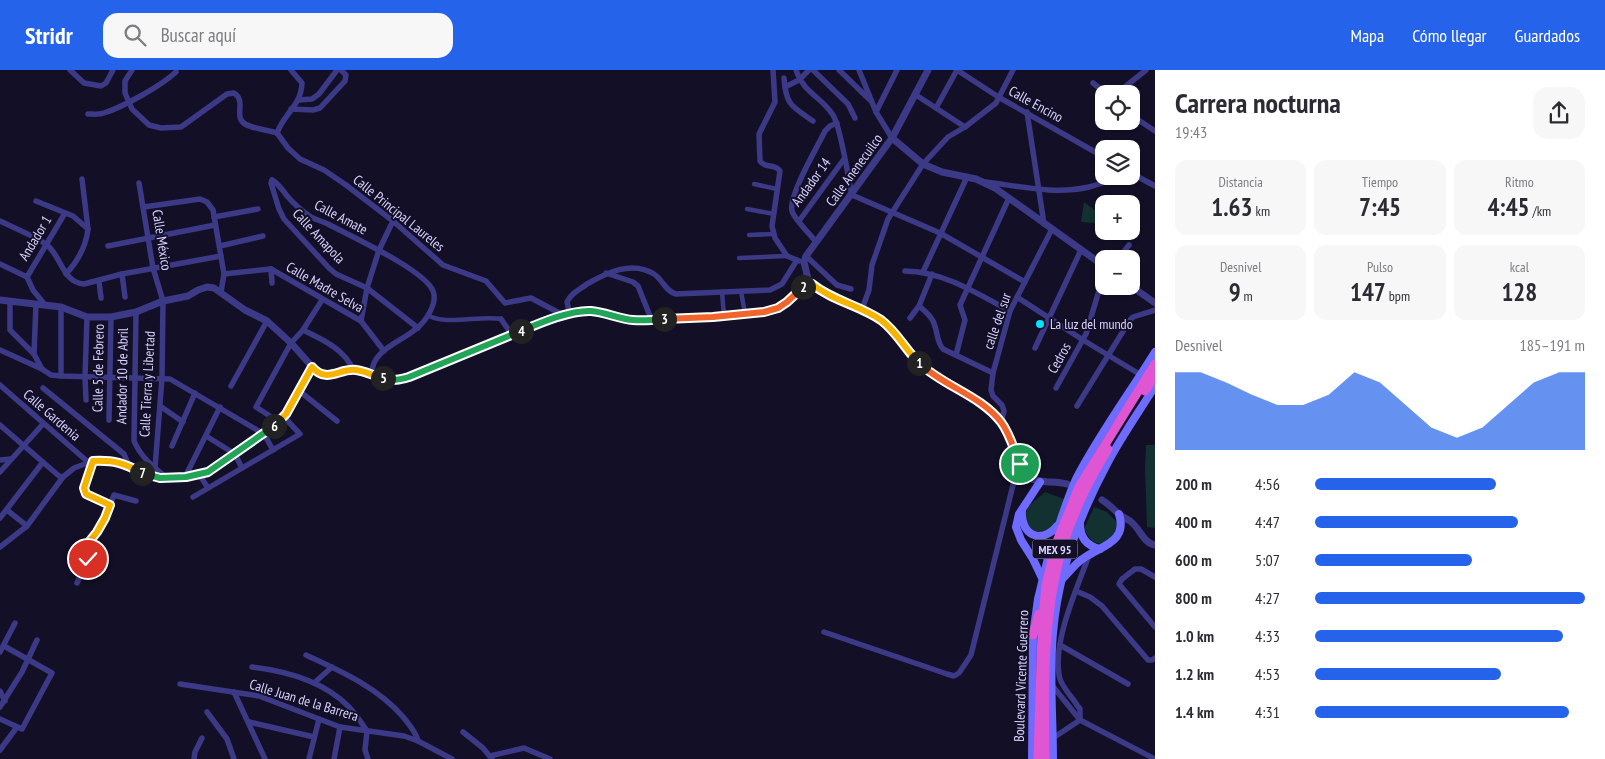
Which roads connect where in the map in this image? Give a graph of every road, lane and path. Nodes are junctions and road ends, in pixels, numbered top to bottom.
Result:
1 (70, 70) edge
2 (113, 70) edge
3 (132, 70) edge
4 (291, 70) edge
5 (339, 70) edge
6 (774, 70) edge
7 (796, 70) edge
8 (809, 70) edge
9 (813, 70) edge
10 (839, 70) edge
11 (859, 70) edge
12 (897, 70) edge
13 (928, 70) edge
14 (957, 70) edge
15 (1013, 70) edge
16 (1146, 70) edge
17 (176, 72) dead end
18 (784, 78) dead end
19 (799, 80) junction
20 (1093, 83) dead end
21 (1096, 85) edge
22 (1127, 85) edge
23 (785, 87) junction
24 (916, 95) junction
25 (1000, 98) junction
26 (312, 99) junction
27 (299, 100) junction
28 (871, 101) junction
29 (128, 102) junction
30 (936, 108) junction
31 (292, 109) junction
32 (313, 110) junction
33 (876, 112) junction
34 (1027, 112) junction
35 (88, 114) dead end
36 (855, 118) dead end
37 (812, 121) dead end
38 (1140, 121) edge
39 (837, 123) junction
40 (965, 127) junction
41 (1155, 130) edge
42 (276, 133) junction
43 (892, 138) junction
44 (1095, 152) edge
45 (844, 159) junction
46 (922, 164) junction
47 (967, 177) junction
48 (1140, 178) edge
49 (82, 179) dead end
50 (272, 180) joint
51 (980, 181) junction
52 (140, 183) dead end
53 (754, 184) dead end
54 (1095, 185) edge
55 (1155, 186) edge
56 (777, 189) junction
57 (1040, 189) junction
58 (852, 195) junction
59 (1009, 198) junction
60 (36, 201) dead end
61 (144, 207) junction
62 (258, 209) dead end
63 (747, 209) dead end
64 (65, 213) junction
65 (892, 213) junction
66 (774, 214) junction
67 (214, 217) junction
68 (799, 220) junction
69 (0, 221) edge
70 (393, 222) junction
71 (1044, 224) junction
72 (215, 225) junction
73 (88, 229) junction
74 (1052, 229) junction
75 (940, 233) junction
76 (773, 234) junction
77 (749, 235) dead end
78 (263, 236) dead end
79 (149, 238) junction
80 (816, 242) junction
81 (1128, 244) dead end
82 (47, 245) junction
83 (108, 246) dead end
84 (220, 246) junction
85 (379, 250) junction
86 (1081, 250) junction
87 (1124, 250) edge
88 (221, 256) junction
89 (787, 256) junction
90 (981, 257) junction
91 (739, 258) dead end
92 (802, 259) junction
93 (1095, 260) edge
94 (0, 264) edge
95 (153, 268) junction
96 (271, 269) junction
97 (905, 271) dead end
98 (606, 272) junction
99 (923, 272) junction
100 (66, 274) junction
101 (122, 274) junction
102 (224, 274) junction
103 (932, 274) junction
104 (26, 277) junction
105 (99, 281) junction
106 (1025, 282) junction
107 (272, 283) dead end
108 (809, 283) junction
109 (368, 288) junction
110 (967, 288) junction
111 (851, 290) dead end
112 (741, 291) junction
113 (221, 292) junction
114 (722, 292) junction
115 (1140, 292) edge
116 (1098, 295) edge
117 (125, 297) dead end
118 (1017, 297) junction
119 (102, 298) dead end
120 (0, 300) edge
121 (322, 300) junction
122 (163, 301) junction
123 (10, 302) junction
124 (1155, 303) edge
125 (36, 304) junction
126 (45, 305) junction
127 (919, 306) junction
128 (61, 307) junction
129 (862, 309) junction
130 (1155, 310) edge
131 (1010, 311) junction
132 (136, 312) junction
133 (745, 314) junction
134 (428, 315) junction
135 (567, 315) junction
136 (88, 316) junction
137 (111, 316) junction
138 (724, 316) junction
139 (1048, 317) junction
140 (910, 318) dead end
141 (501, 319) joint
142 (267, 321) junction
143 (361, 321) junction
144 (652, 321) junction
145 (418, 328) junction
146 (303, 330) junction
147 (512, 335) junction
148 (1083, 340) junction
149 (291, 343) junction
150 (1034, 348) dead end
151 (0, 350) edge
152 (384, 351) junction
153 (1155, 352) edge
154 (34, 354) junction
155 (956, 355) junction
156 (1108, 355) junction
157 (1155, 364) edge
158 (312, 367) junction
159 (42, 369) junction
160 (354, 370) junction
161 (992, 373) junction
162 (372, 375) junction
163 (1141, 375) junction
164 (61, 376) junction
165 (1155, 376) edge
166 (85, 377) junction
167 (110, 377) junction
168 (134, 377) junction
169 (162, 378) junction
170 (0, 385) edge
171 (231, 386) dead end
172 (1155, 386) edge
173 (43, 388) dead end
174 (1056, 388) dead end
175 (298, 390) junction
176 (195, 393) junction
177 (86, 400) dead end
178 (160, 406) junction
179 (1077, 406) dead end
180 (220, 407) junction
181 (109, 420) dead end
182 (282, 420) junction
183 (337, 421) dead end
184 (183, 422) junction
185 (1001, 422) junction
186 (43, 424) junction
187 (1, 427) edge
188 (264, 434) junction
189 (206, 436) junction
190 (24, 445) junction
191 (172, 446) dead end
192 (273, 450) junction
193 (235, 454) junction
194 (11, 459) junction
195 (0, 460) edge
196 (43, 462) junction
197 (91, 462) junction
198 (129, 466) junction
199 (155, 468) junction
200 (242, 468) junction
201 (0, 472) edge
202 (199, 474) junction
203 (1024, 474) junction
204 (63, 477) junction
205 (166, 477) junction
206 (186, 477) junction
207 (1040, 482) junction
208 (1067, 484) dead end
209 (208, 488) junction
210 (194, 497) dead end
211 (1102, 500) dead end
212 (136, 501) dead end
213 (110, 505) junction
214 (1023, 507) junction
215 (6, 510) junction
216 (1119, 514) junction
217 (0, 518) edge
218 (1080, 521) junction
219 (1060, 523) junction
220 (27, 526) junction
221 (89, 542) junction
222 (1155, 545) edge
223 (0, 547) edge
224 (1100, 549) junction
225 (75, 554) dead end
226 (1089, 555) junction
227 (1155, 577) edge
228 (1061, 581) junction
229 (1045, 582) junction
230 (76, 583) dead end
231 (1076, 591) junction
232 (16, 623) dead end
233 (1155, 627) edge
234 (824, 632) dead end
235 (1033, 635) joint
236 (37, 640) dead end
237 (1060, 645) junction
238 (4, 646) junction
239 (0, 652) edge
240 (306, 656) dead end
241 (1155, 658) edge
242 (28, 660) junction
243 (252, 667) dead end
244 (332, 667) junction
245 (314, 683) junction
246 (1050, 683) junction
247 (180, 684) dead end
248 (1128, 684) dead end
249 (0, 691) edge
250 (234, 692) junction
251 (4, 701) junction
252 (0, 707) edge
253 (207, 712) dead end
254 (0, 719) edge
255 (319, 719) junction
256 (1080, 720) junction
257 (249, 722) junction
258 (340, 727) junction
259 (17, 728) junction
260 (367, 731) junction
261 (463, 732) dead end
262 (314, 737) junction
263 (202, 738) dead end
264 (1053, 738) junction
265 (418, 741) junction
266 (0, 750) edge
267 (439, 752) junction
268 (491, 758) edge
269 (1045, 758) edge
270 (194, 759) edge
271 (234, 759) edge
272 (267, 759) edge
273 (309, 759) edge
274 (334, 759) edge
275 (368, 759) edge
276 (438, 759) edge
277 (452, 759) edge
278 (550, 759) edge
279 (1032, 759) edge
280 (1155, 759) edge

1 - 2 street
3 - 29 street
4 - 27 street
5 - 26 street
5 - 32 street
6 - 56 street
7 - 19 street
8 - 19 street
9 - 36 street
10 - 28 street
11 - 28 street
12 - 33 street
13 - 24 street, Calle Anenecuilco
14 - 25 street, Calle Encino
14 - 30 street
15 - 25 street
16 - 22 street
17 - 29 street
18 - 23 street
19 - 23 street
19 - 39 street
20 - 21 street
23 - 37 street
24 - 30 street
24 - 43 street, Calle Anenecuilco
25 - 34 street, Calle Encino
25 - 40 street
26 - 27 street
26 - 32 street
27 - 31 street
28 - 33 street
29 - 35 street
29 - 42 street
30 - 40 street
31 - 32 street
31 - 42 street
33 - 43 street
34 - 44 street, Calle Encino
34 - 57 street
38 - 41 street
39 - 45 street
39 - 68 street
40 - 46 street
42 - 70 street, Calle Principal Laureles
43 - 46 street
43 - 58 street, Calle Anenecuilco
45 - 58 street
45 - 68 street, Andador 14
46 - 47 street
46 - 65 street
47 - 51 street
47 - 75 street
48 - 55 street
49 - 73 street
50 - 85 street, Calle Amate
50 - 109 street, Calle Amapola
51 - 57 street
51 - 59 street
52 - 61 street, Calle México
53 - 56 street
54 - 57 street
56 - 66 street
57 - 71 street
58 - 65 street
58 - 80 street, Calle Anenecuilco
59 - 71 street
59 - 90 street
60 - 64 street
61 - 67 street
61 - 79 street, Calle México
62 - 67 street
63 - 66 street
64 - 73 street
64 - 82 street, Andador 1
65 - 75 street
65 - 129 street
66 - 76 street
67 - 72 street
68 - 80 street
69 - 82 street
70 - 85 street
70 - 135 street, Calle Principal Laureles
71 - 74 street
72 - 79 street
72 - 84 street
73 - 100 street
74 - 86 street
74 - 106 street, calle del sur
75 - 90 street
75 - 99 street
76 - 77 street
76 - 89 street
78 - 84 street
79 - 83 street
79 - 95 street, Calle México
80 - 92 street, Calle Anenecuilco
81 - 87 street
82 - 100 street
82 - 104 street, Andador 1
84 - 88 street
85 - 109 street
85 - 134 street, Calle Amate
86 - 93 street
86 - 139 street
88 - 95 street
88 - 102 street
89 - 91 street
89 - 92 street
90 - 106 street
90 - 110 street
92 - 108 street
92 - 111 street
92 - 112 street
94 - 104 street
95 - 101 street
95 - 122 street, Calle México
96 - 102 street
96 - 107 street
96 - 121 street, Calle Madre Selva
97 - 99 street
98 - 114 street
98 - 135 street
98 - 144 street
99 - 103 street
100 - 105 street
101 - 105 street
101 - 117 street
102 - 113 street
103 - 110 street
103 - 127 street
104 - 126 street
105 - 119 street
106 - 118 street, calle del sur
108 - 129 street
108 - 133 street
109 - 143 street
109 - 145 street, Calle Amapola
110 - 131 street
110 - 155 street
112 - 114 street
112 - 133 street
113 - 122 street
113 - 142 street
114 - 138 street
115 - 124 street
116 - 148 street, Cedros
118 - 131 street, calle del sur
118 - 139 street
120 - 123 street
121 - 143 street, Calle Madre Selva
121 - 146 street
122 - 132 street
122 - 169 street, Calle Tierra y Libertad
123 - 125 street
123 - 154 street
125 - 126 street
125 - 154 street
126 - 128 street
127 - 140 street
127 - 155 street
128 - 136 street
128 - 164 street
129 - 185 street
130 - 156 street
131 - 161 street, calle del sur
132 - 137 street
132 - 168 street, Andador 10 de Abril
133 - 138 street
134 - 141 street
134 - 145 street
135 - 144 street
135 - 147 street
136 - 137 street
136 - 166 street
137 - 167 street, Calle 5 de Febrero
138 - 144 street
139 - 148 street
139 - 150 street
141 - 147 street
142 - 149 street
142 - 171 street
143 - 152 street, Calle Madre Selva
145 - 152 street
146 - 149 street
146 - 160 street
147 - 162 street
148 - 156 street
148 - 174 street, Cedros
149 - 158 street
149 - 182 street
151 - 159 street
152 - 162 street
153 - 163 main road, Boulevard Vicente Guerrero
154 - 159 street
155 - 161 street
156 - 163 street
156 - 179 street
157 - 229 highway, Boulevard Vicente Guerrero / MEX 95
158 - 160 street
158 - 175 street
159 - 164 street
160 - 162 street
161 - 185 street, calle del sur
163 - 219 main road, Boulevard Vicente Guerrero
164 - 166 street
165 - 269 highway, Boulevard Vicente Guerrero / MEX 95
166 - 167 street
166 - 177 street
167 - 168 street
167 - 181 street, Calle 5 de Febrero
168 - 169 street
168 - 199 street, Andador 10 de Abril
169 - 176 street
169 - 178 street, Calle Tierra y Libertad
170 - 186 street, Calle Gardenia
172 - 218 main road
173 - 198 street
175 - 182 street
175 - 183 street
176 - 180 street
176 - 184 street
178 - 184 street
178 - 199 street, Calle Tierra y Libertad
180 - 188 street
180 - 189 street
182 - 188 street
182 - 192 street
184 - 191 street
185 - 203 street
186 - 190 street
186 - 197 street, Calle Gardenia
187 - 190 street
188 - 192 street
188 - 193 street
189 - 193 street
189 - 206 street
190 - 194 street
190 - 196 street
192 - 200 street
193 - 200 street
193 - 202 street
194 - 195 street
194 - 201 street
196 - 204 street
196 - 215 street
197 - 198 street
197 - 204 street
197 - 213 street
198 - 205 street
199 - 205 street
200 - 209 street
202 - 206 street
202 - 209 street
203 - 207 street
203 - 234 street
204 - 220 street
205 - 206 street
207 - 208 street
207 - 214 main road
209 - 210 street
211 - 216 street
212 - 213 street
213 - 221 street
214 - 219 main road
214 - 229 main road
215 - 217 street
215 - 220 street
216 - 222 street
216 - 224 main road
218 - 224 main road
218 - 228 main road
219 - 229 main road, Boulevard Vicente Guerrero
220 - 223 street
221 - 225 street
221 - 230 street
224 - 226 main road
226 - 228 main road
226 - 231 street
227 - 233 street
228 - 246 main road
229 - 235 highway
229 - 269 highway, Boulevard Vicente Guerrero / MEX 95
231 - 237 street
231 - 241 street
232 - 238 street
235 - 279 main road, Boulevard Vicente Guerrero
236 - 242 street
237 - 248 street
237 - 256 street
238 - 239 street
238 - 242 street
240 - 244 street
242 - 251 street
242 - 259 street
243 - 245 street
244 - 245 street
244 - 265 street
245 - 260 street
246 - 256 street
246 - 264 main road
247 - 250 street, Calle Juan de la Barrera
249 - 251 street
250 - 255 street, Calle Juan de la Barrera
250 - 257 street
251 - 252 street
253 - 271 street
254 - 259 street
255 - 258 street, Calle Juan de la Barrera
255 - 262 street
256 - 264 street
256 - 280 street
257 - 262 street
257 - 272 street
258 - 260 street, Calle Juan de la Barrera
258 - 274 street
259 - 266 street
260 - 265 street, Calle Juan de la Barrera
260 - 275 street
261 - 268 street
262 - 273 street
263 - 270 street
264 - 269 main road
265 - 267 street, Calle Juan de la Barrera
267 - 276 street
267 - 277 street, Calle Juan de la Barrera
268 - 278 street

